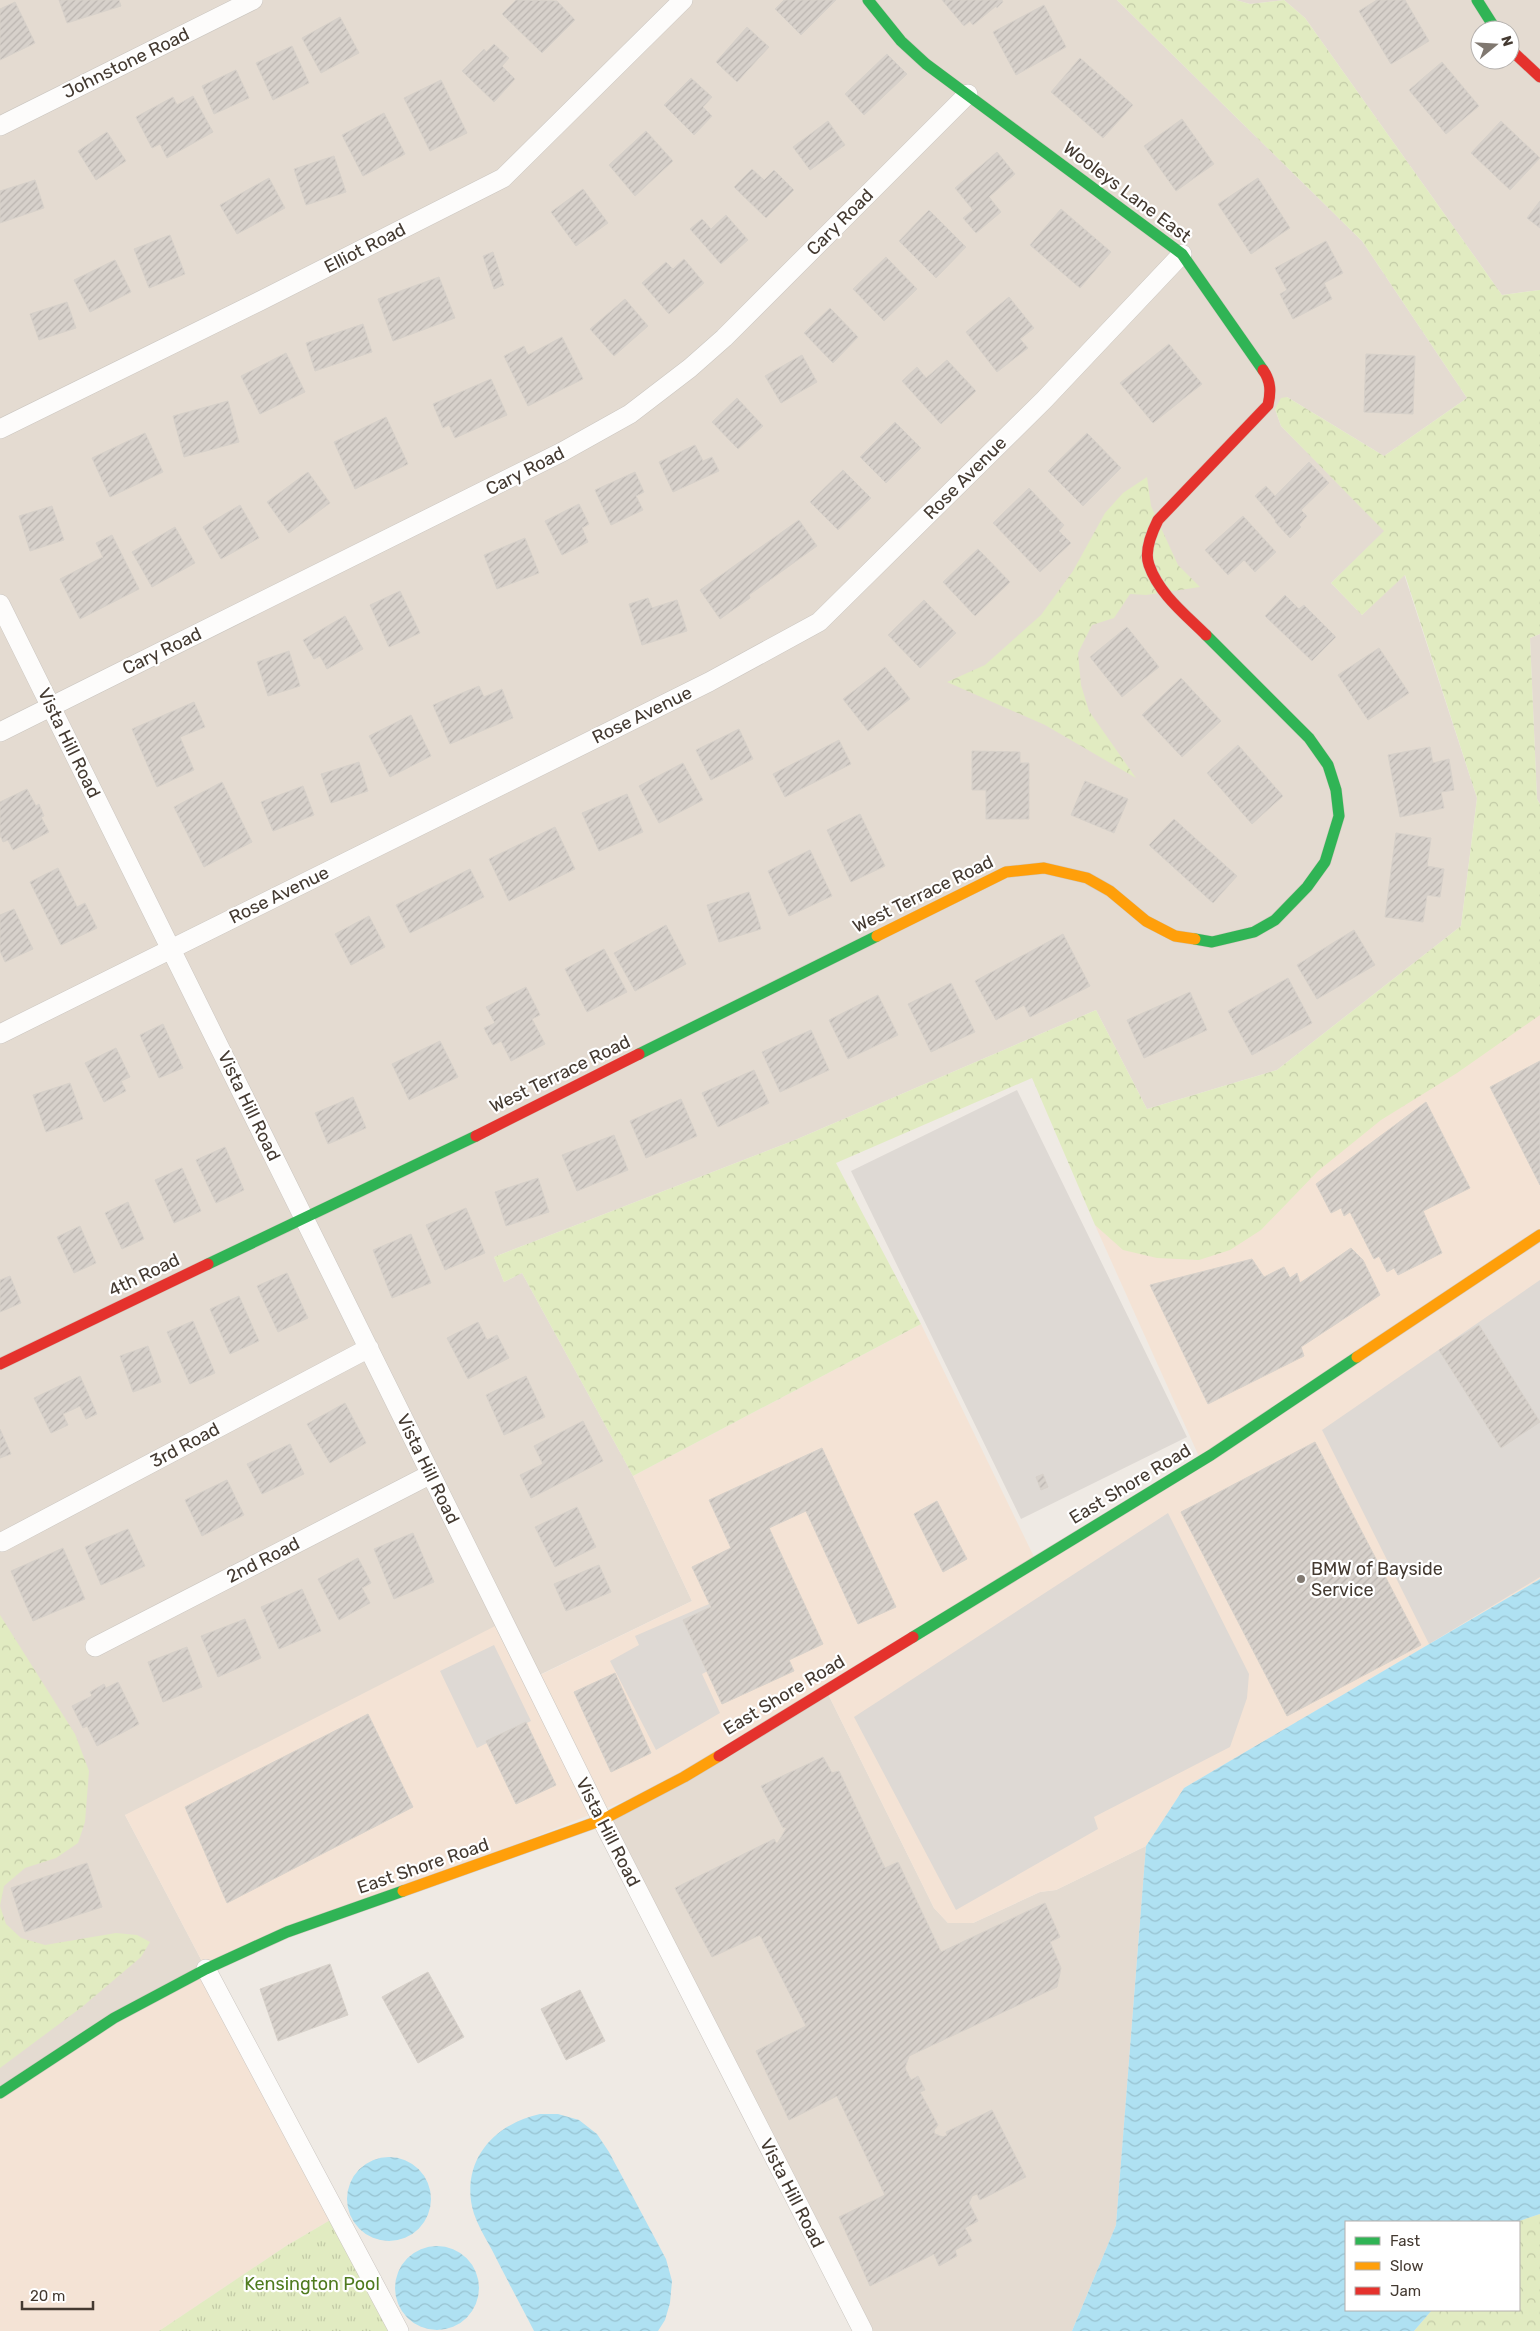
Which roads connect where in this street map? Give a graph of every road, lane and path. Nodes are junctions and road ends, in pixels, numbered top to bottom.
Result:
1 (253, 0) edge
2 (683, 0) edge
3 (868, 0) edge
4 (1477, 0) edge
5 (1490, 20) edge
6 (1520, 58) edge
7 (1540, 77) edge
8 (968, 94) junction
9 (0, 126) edge
10 (1182, 254) junction
11 (0, 429) edge
12 (0, 604) edge
13 (1189, 618) joint
14 (51, 706) junction
15 (0, 732) edge
16 (170, 948) junction
17 (0, 1034) edge
18 (304, 1218) junction
19 (1540, 1236) edge
20 (369, 1348) junction
21 (0, 1364) edge
22 (431, 1474) junction
23 (2, 1542) dead end
24 (95, 1647) dead end
25 (602, 1820) junction
26 (206, 1969) junction
27 (0, 2093) edge
28 (399, 2331) edge
29 (863, 2331) edge

1 - 9 street, Johnstone Road
2 - 11 street, Elliot Road
3 - 8 street, Wooleys Lane East
4 - 5 street
6 - 7 street
8 - 10 street, Wooleys Lane East
8 - 14 street, Cary Road
10 - 13 street, Wooleys Lane East
10 - 16 street, Rose Avenue
12 - 14 street, Vista Hill Road
13 - 18 street, West Terrace Road
14 - 15 street, Cary Road
14 - 16 street, Vista Hill Road
16 - 17 street, Rose Avenue
16 - 18 street, Vista Hill Road
18 - 20 street, Vista Hill Road
18 - 21 street, 4th Road
19 - 25 street, East Shore Road
20 - 22 street, Vista Hill Road
20 - 23 street, 3rd Road
22 - 24 street, 2nd Road
22 - 25 street, Vista Hill Road
25 - 26 street, East Shore Road
25 - 29 street, Vista Hill Road
26 - 27 street, East Shore Road
26 - 28 street

